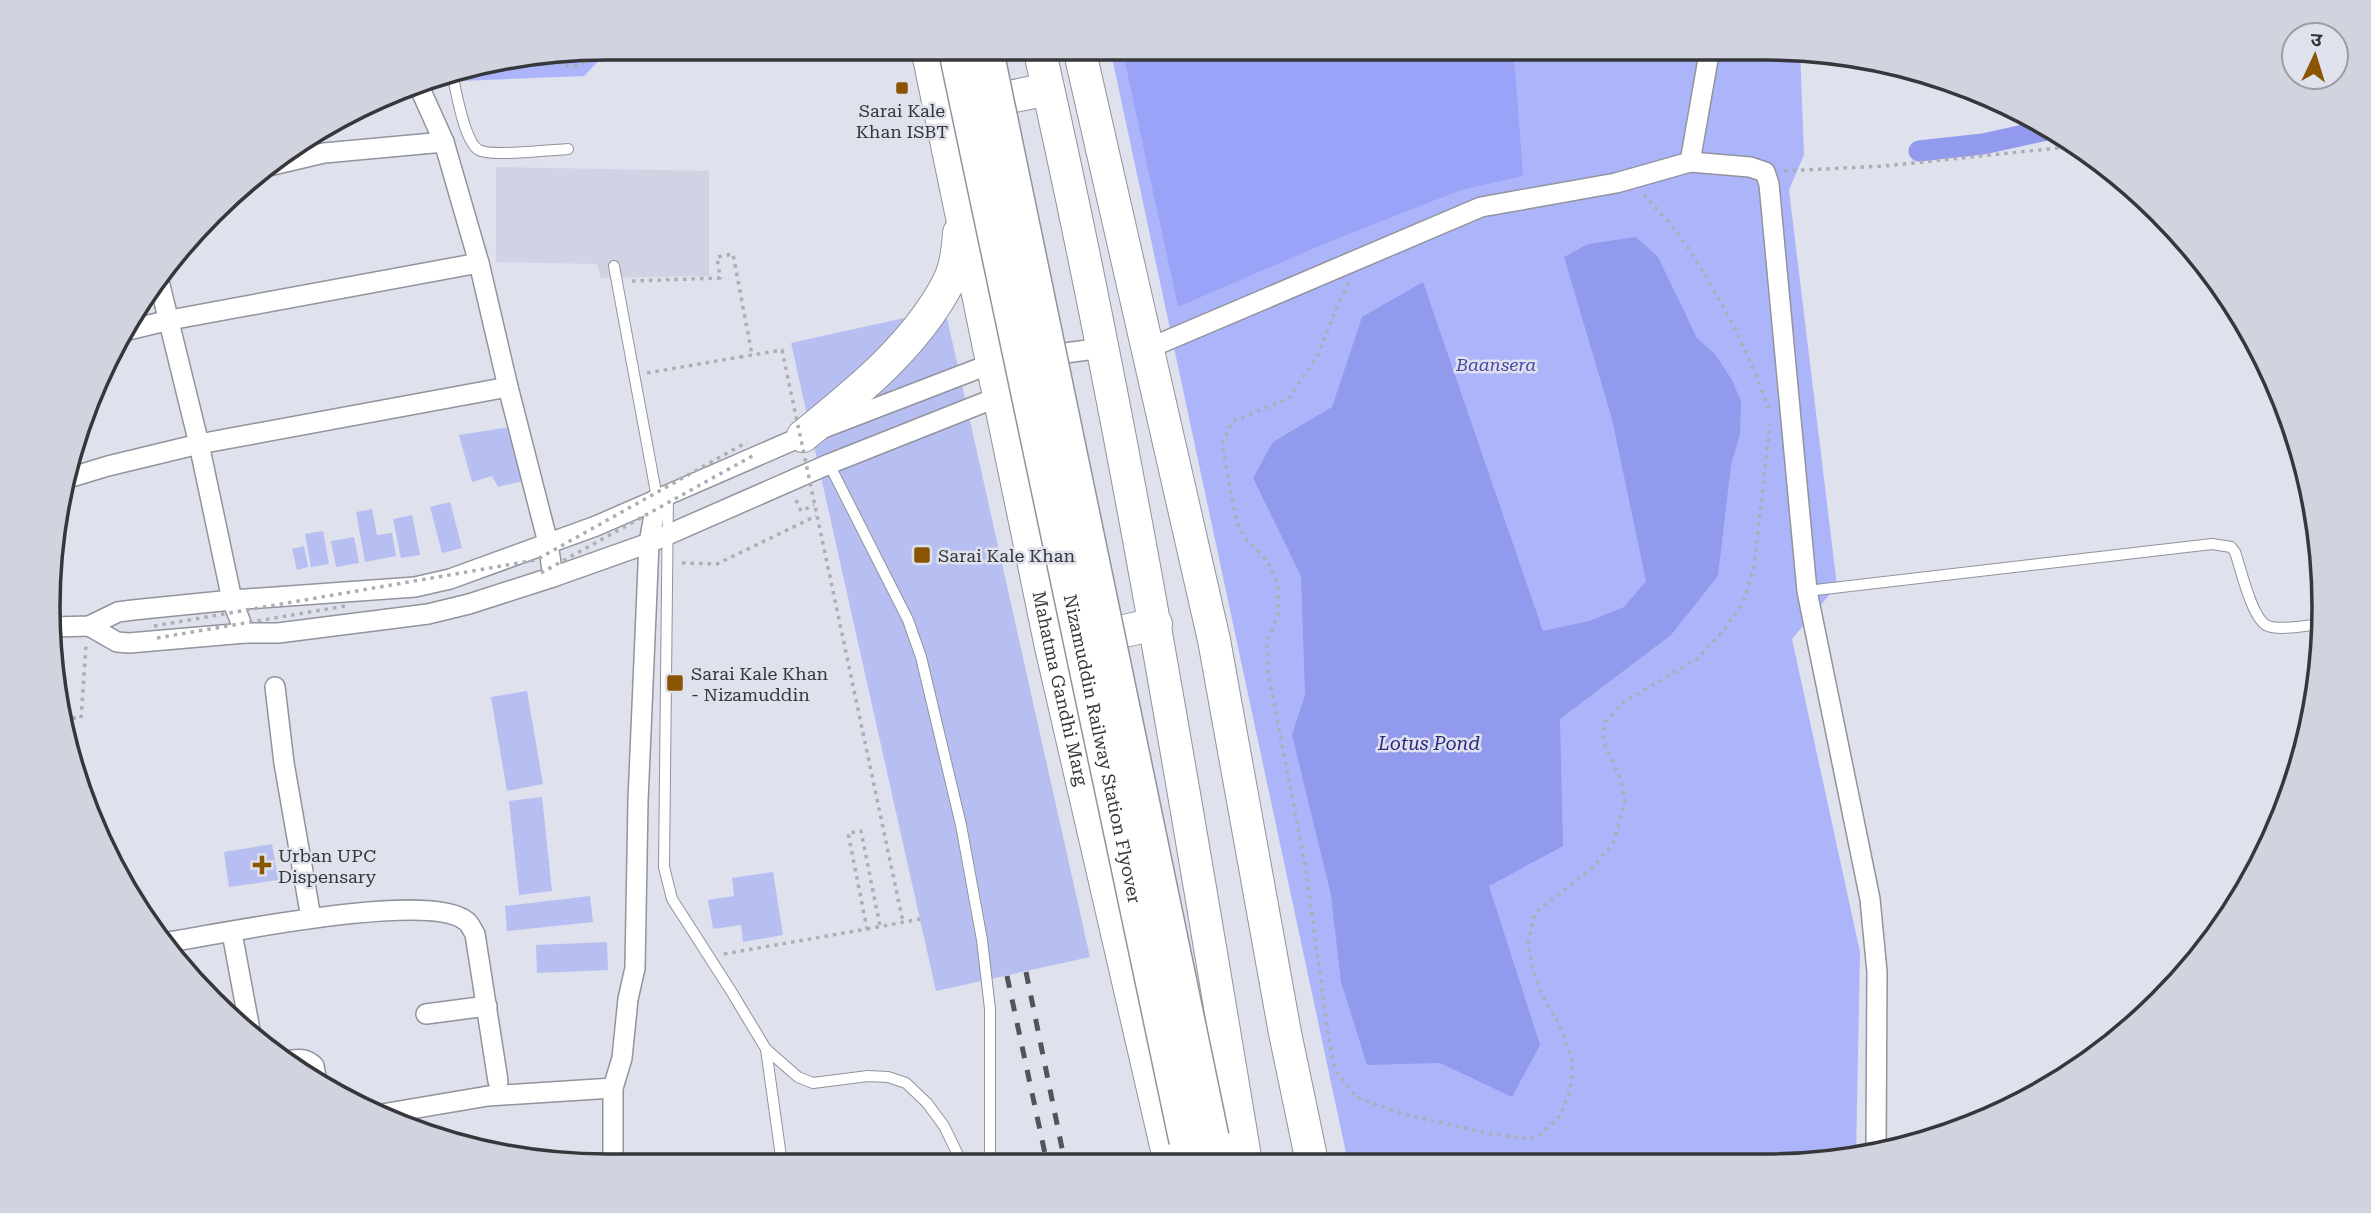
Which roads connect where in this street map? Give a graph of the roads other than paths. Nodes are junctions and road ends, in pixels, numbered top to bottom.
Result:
1 (930, 60) edge
2 (958, 60) edge
3 (988, 60) edge
4 (1042, 60) edge
5 (1082, 60) edge
6 (1708, 60) edge
7 (454, 82) edge
8 (1048, 89) junction
9 (422, 92) edge
10 (941, 111) junction
11 (444, 142) junction
12 (568, 149) dead end
13 (291, 161) edge
14 (1690, 162) junction
15 (961, 212) junction
16 (479, 263) junction
17 (614, 266) dead end
18 (162, 290) edge
19 (170, 320) junction
20 (136, 328) edge
21 (1103, 348) junction
22 (1147, 349) junction
23 (993, 363) junction
24 (508, 387) junction
25 (1000, 397) junction
26 (803, 436) junction
27 (199, 444) junction
28 (828, 464) junction
29 (76, 476) edge
30 (663, 496) junction
31 (668, 536) junction
32 (548, 543) junction
33 (649, 543) junction
34 (547, 575) junction
35 (1807, 591) junction
36 (232, 600) junction
37 (1156, 624) junction
38 (89, 625) junction
39 (2311, 625) edge
40 (61, 627) edge
41 (245, 633) junction
42 (1051, 647) junction
43 (275, 687) dead end
44 (311, 918) junction
45 (232, 933) junction
46 (175, 941) edge
47 (487, 1006) junction
48 (426, 1014) dead end
49 (248, 1020) edge
50 (766, 1049) junction
51 (301, 1059) edge
52 (314, 1068) edge
53 (498, 1081) dead end
54 (613, 1088) junction
55 (396, 1112) edge
56 (1876, 1142) edge
57 (1195, 1153) edge
58 (613, 1154) edge
59 (781, 1154) edge
60 (958, 1154) edge
61 (990, 1154) edge
62 (1244, 1154) edge
63 (1310, 1154) edge

1 - 10 main road, Mahatma Gandhi Marg
2 - 57 highway, Nizamuddin Railway Station Flyover, bridge
3 - 57 highway, Nizamuddin Railway Station Flyover, bridge
4 - 8 main road
5 - 22 main road
6 - 14 street
7 - 12 lane
8 - 10 main road
8 - 21 main road
9 - 11 street
10 - 15 main road, Mahatma Gandhi Marg
11 - 13 street
11 - 16 street
14 - 22 street
14 - 35 street
15 - 23 main road, Mahatma Gandhi Marg
15 - 26 main road
16 - 19 street
16 - 24 street
17 - 30 lane
18 - 19 street
19 - 20 street
19 - 27 street
21 - 23 street
21 - 25 street
21 - 37 main road
22 - 63 main road
23 - 25 main road, Mahatma Gandhi Marg
23 - 26 street
24 - 27 street
24 - 32 street
25 - 28 street
25 - 42 main road, Mahatma Gandhi Marg
26 - 30 street
27 - 29 street
27 - 36 street
28 - 31 street
28 - 61 lane
30 - 31 lane
30 - 32 street
30 - 33 street
31 - 33 street
31 - 50 lane
32 - 34 street
32 - 36 street
33 - 34 street
33 - 54 street
34 - 41 street
35 - 39 lane
35 - 56 street
36 - 38 street
36 - 41 street
37 - 42 main road
37 - 62 main road
38 - 40 street
38 - 41 street
42 - 57 main road, Mahatma Gandhi Marg
43 - 44 street
44 - 45 street
44 - 47 street
45 - 46 street
45 - 49 street
47 - 48 street
47 - 53 street
50 - 59 lane
50 - 60 lane
51 - 52 street
54 - 55 street
54 - 58 street

